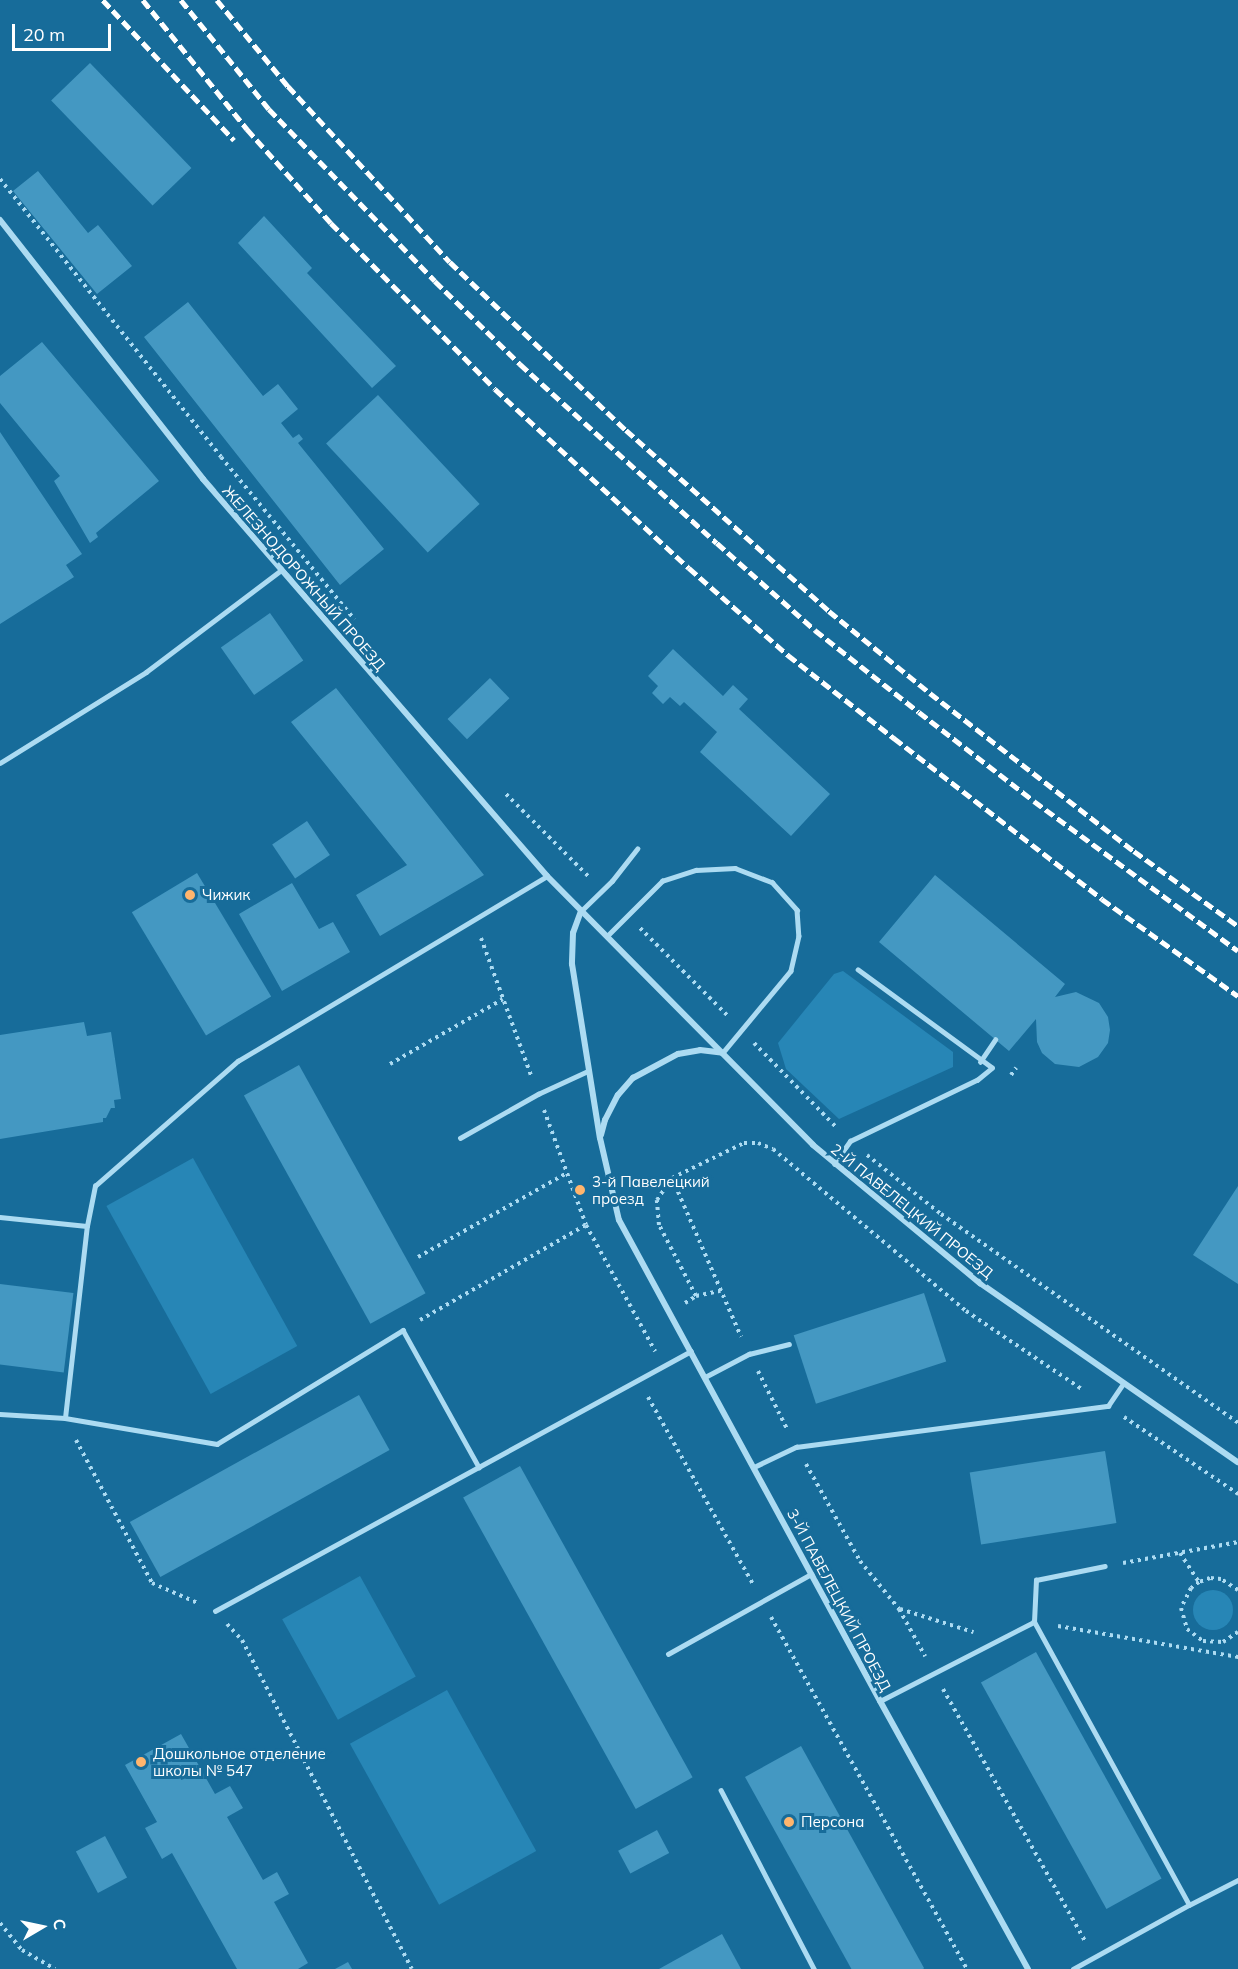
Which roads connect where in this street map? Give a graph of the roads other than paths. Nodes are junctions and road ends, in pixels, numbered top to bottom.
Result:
1 (0, 220) edge
2 (280, 571) junction
3 (0, 763) edge
4 (637, 849) dead end
5 (547, 876) junction
6 (581, 911) junction
7 (607, 936) junction
8 (858, 970) dead end
9 (995, 1040) dead end
10 (723, 1053) junction
11 (980, 1062) junction
12 (588, 1071) junction
13 (460, 1138) dead end
14 (600, 1138) junction
15 (834, 1164) junction
16 (0, 1217) edge
17 (87, 1226) junction
18 (789, 1344) dead end
19 (691, 1351) junction
20 (705, 1377) junction
21 (1123, 1384) junction
22 (0, 1414) edge
23 (65, 1418) junction
24 (1238, 1462) edge
25 (479, 1467) junction
26 (754, 1467) junction
27 (1105, 1566) road end
28 (811, 1574) junction
29 (215, 1611) road end
30 (1034, 1622) junction
31 (668, 1654) dead end
32 (880, 1701) junction
33 (722, 1790) dead end
34 (1238, 1880) edge
35 (1190, 1905) junction
36 (814, 1969) edge
37 (1028, 1969) edge
38 (1072, 1969) edge

1 - 2 street, ЖЕЛЕЗНОДОРОЖНЫЙ ПРОЕЗД
2 - 3 lane
2 - 5 street, ЖЕЛЕЗНОДОРОЖНЫЙ ПРОЕЗД
4 - 6 lane
5 - 6 street, ЖЕЛЕЗНОДОРОЖНЫЙ ПРОЕЗД
5 - 17 lane
6 - 7 street, ЖЕЛЕЗНОДОРОЖНЫЙ ПРОЕЗД
6 - 12 street, 3-Й ПАВЕЛЕЦКИЙ ПРОЕЗД
7 - 10 street, 2-Й ПАВЕЛЕЦКИЙ ПРОЕЗД
7 - 10 lane
8 - 11 lane
9 - 11 lane
10 - 14 street
10 - 15 street, 2-Й ПАВЕЛЕЦКИЙ ПРОЕЗД
11 - 15 lane
12 - 13 lane
12 - 14 street, 3-Й ПАВЕЛЕЦКИЙ ПРОЕЗД
14 - 19 street, 3-Й ПАВЕЛЕЦКИЙ ПРОЕЗД
15 - 21 street, 2-Й ПАВЕЛЕЦКИЙ ПРОЕЗД
16 - 17 lane
17 - 23 lane
18 - 20 lane
19 - 20 street, 3-Й ПАВЕЛЕЦКИЙ ПРОЕЗД
19 - 25 lane
20 - 26 street, 3-Й ПАВЕЛЕЦКИЙ ПРОЕЗД
21 - 24 street, 2-Й ПАВЕЛЕЦКИЙ ПРОЕЗД
21 - 26 lane
22 - 23 lane
23 - 25 lane
25 - 29 lane
26 - 28 street, 3-Й ПАВЕЛЕЦКИЙ ПРОЕЗД
27 - 30 lane
28 - 31 lane
28 - 32 street, 3-Й ПАВЕЛЕЦКИЙ ПРОЕЗД
30 - 32 lane
30 - 35 lane
32 - 37 street, 3-Й ПАВЕЛЕЦКИЙ ПРОЕЗД
33 - 36 lane
34 - 35 lane
35 - 38 lane

